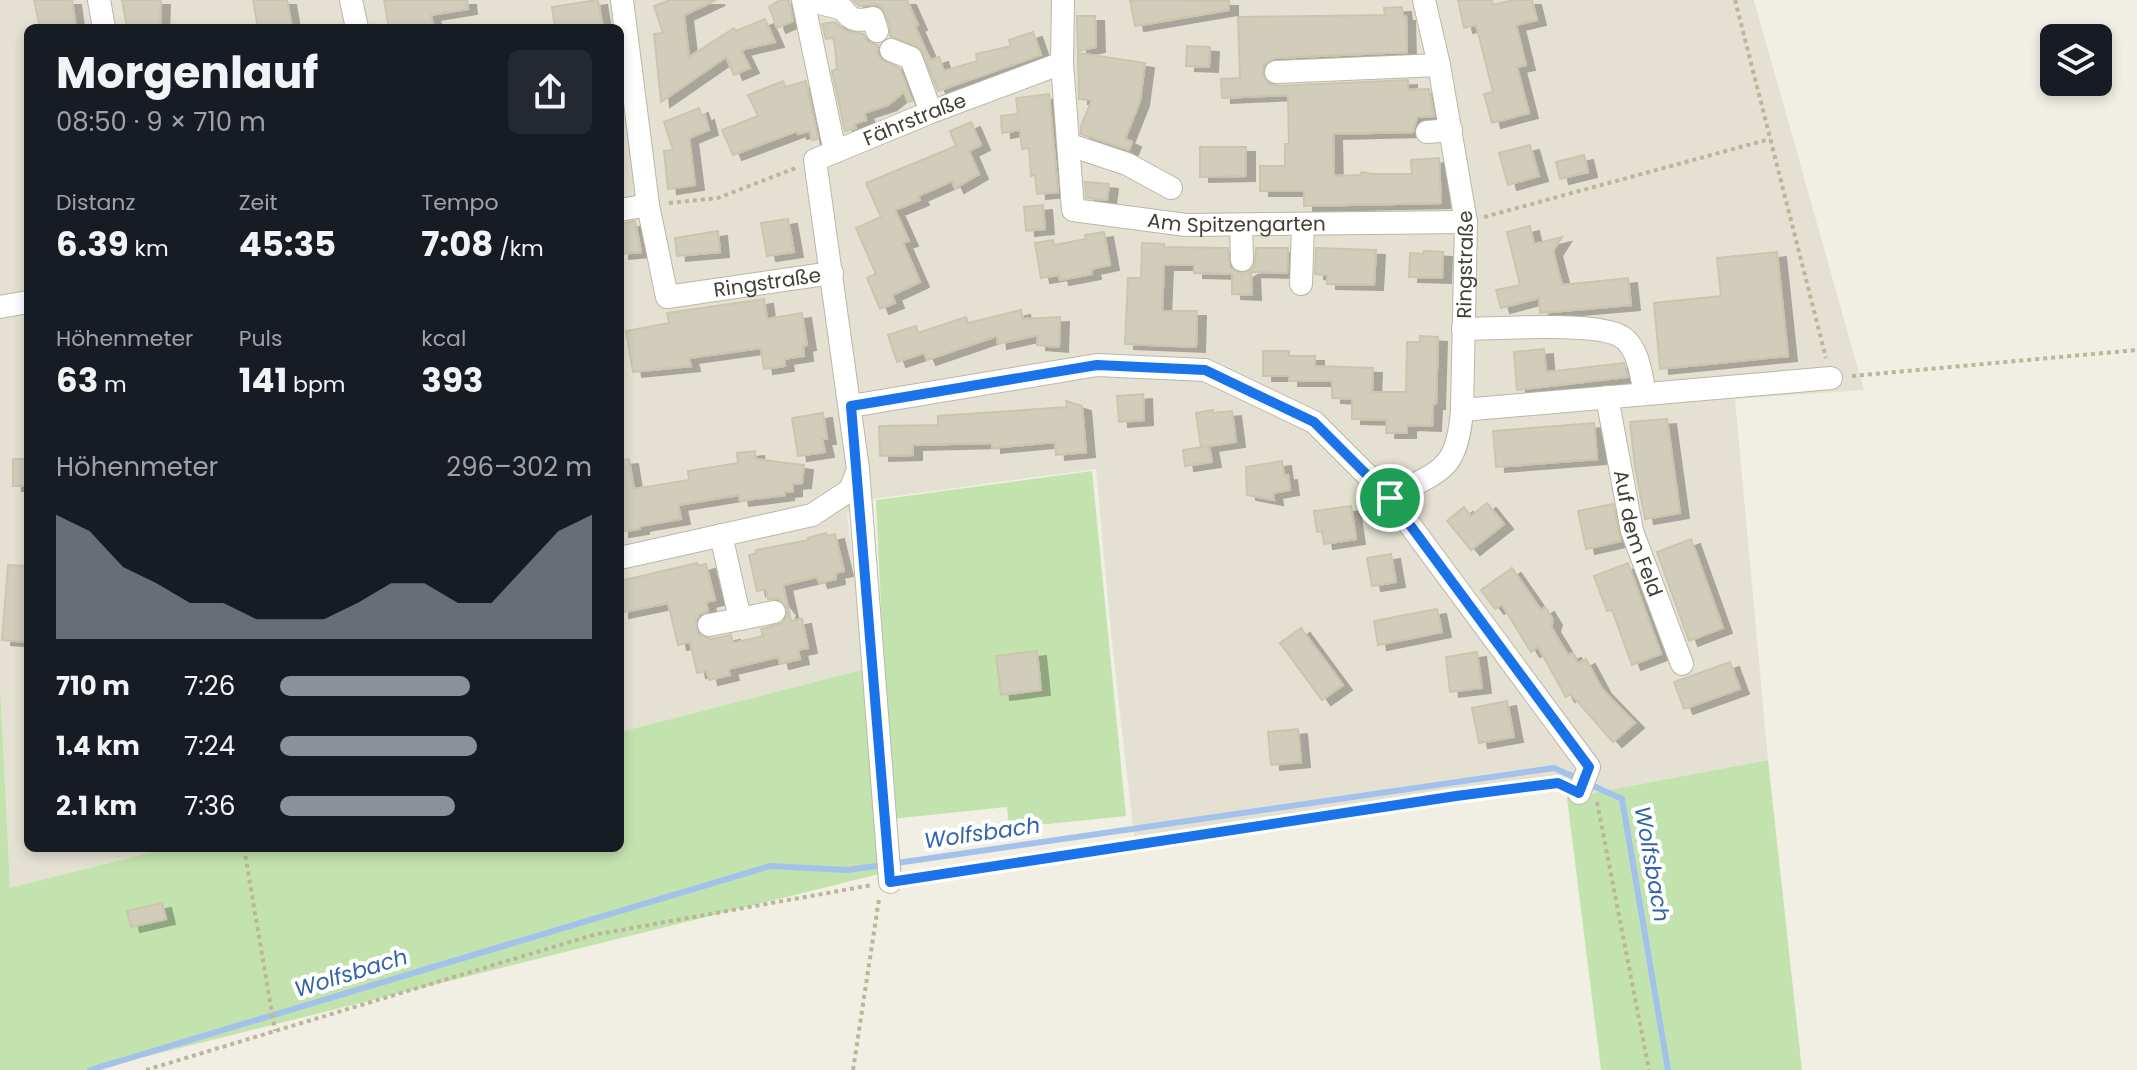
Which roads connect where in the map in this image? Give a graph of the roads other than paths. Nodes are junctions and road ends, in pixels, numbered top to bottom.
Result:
1 (99, 0) edge
2 (351, 0) edge
3 (622, 0) edge
4 (805, 0) edge
5 (1063, 0) edge
6 (1424, 0) edge
7 (103, 24) edge
8 (356, 24) edge
9 (877, 31) dead end
10 (891, 50) dead end
11 (1062, 63) junction
12 (1439, 65) junction
13 (1276, 72) dead end
14 (931, 112) junction
15 (1451, 130) junction
16 (1427, 132) dead end
17 (1070, 145) junction
18 (825, 156) junction
19 (1171, 188) dead end
20 (648, 205) junction
21 (624, 209) edge
22 (1466, 222) junction
23 (1303, 224) junction
24 (1241, 225) junction
25 (1242, 260) dead end
26 (832, 273) junction
27 (1301, 284) dead end
28 (24, 303) edge
29 (0, 307) edge
30 (1463, 329) junction
31 (1831, 378) road end
32 (1645, 393) junction
33 (1607, 397) junction
34 (851, 406) junction
35 (1462, 410) junction
36 (858, 469) junction
37 (1390, 498) junction
38 (721, 535) junction
39 (624, 557) edge
40 (774, 612) dead end
41 (740, 619) junction
42 (709, 625) dead end
43 (1682, 664) dead end
44 (1579, 793) road end
45 (890, 882) road end

1 - 7 street
2 - 8 street
3 - 20 street, Ringstraße
4 - 9 street
4 - 18 street
5 - 11 street
6 - 12 street, Ringstraße
10 - 14 street
11 - 14 street, Fährstraße
11 - 17 street, Am Spitzengarten
12 - 13 street
12 - 15 street, Ringstraße
14 - 18 street, Fährstraße
15 - 16 street
15 - 22 street, Ringstraße
17 - 19 street, Am Spitzengarten
17 - 24 street, Am Spitzengarten
18 - 26 street
20 - 21 street
20 - 26 street, Ringstraße
22 - 23 street, Am Spitzengarten
22 - 30 street, Ringstraße
23 - 24 street, Am Spitzengarten
23 - 27 street
24 - 25 street
26 - 34 street, Ringstraße
28 - 29 street
30 - 32 street
30 - 35 street, Ringstraße
31 - 32 street
32 - 33 street
33 - 35 street
33 - 43 street, Auf dem Feld
34 - 36 street, Ringstraße
34 - 37 street
35 - 37 street, Ringstraße
36 - 38 street
36 - 45 street, Ringstraße
37 - 44 street
38 - 39 street
38 - 41 street
40 - 41 street
41 - 42 street

